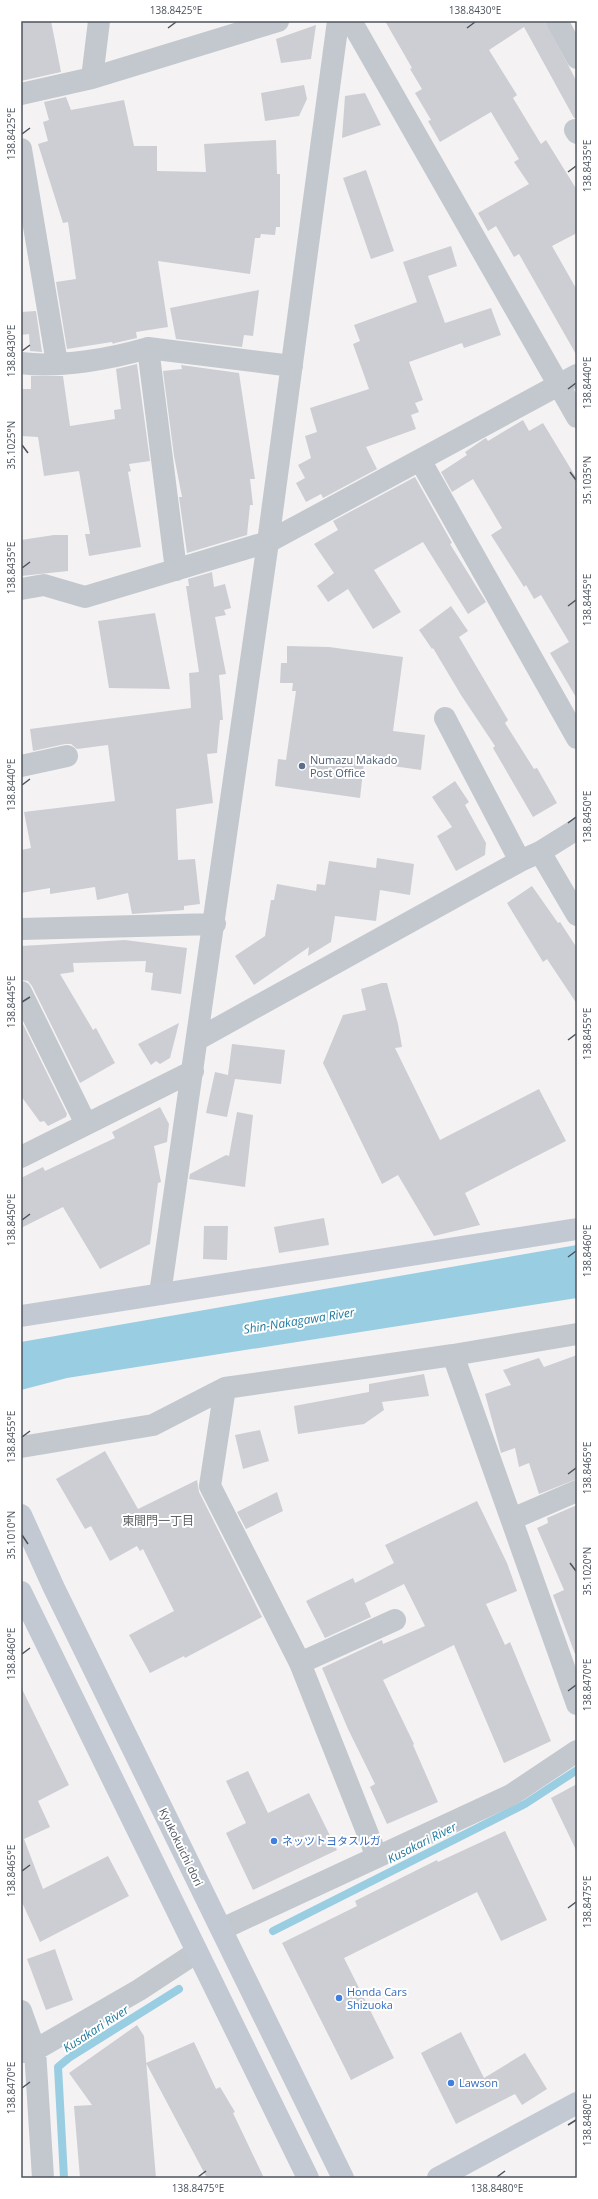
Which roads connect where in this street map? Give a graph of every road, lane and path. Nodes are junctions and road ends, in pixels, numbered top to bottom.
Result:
1 (99, 21) edge
2 (278, 21) edge
3 (338, 21) edge
4 (351, 21) edge
5 (557, 21) edge
6 (577, 58) edge
7 (92, 78) junction
8 (21, 94) edge
9 (21, 149) edge
10 (30, 257) edge
11 (148, 348) junction
12 (21, 363) edge
13 (57, 363) junction
14 (292, 366) junction
15 (568, 380) edge
16 (577, 417) edge
17 (420, 460) junction
18 (268, 542) junction
19 (176, 570) junction
20 (21, 589) edge
21 (444, 718) dead end
22 (577, 738) edge
23 (67, 756) dead end
24 (21, 766) edge
25 (577, 829) edge
26 (540, 852) junction
27 (520, 861) junction
28 (577, 915) edge
29 (215, 924) junction
30 (21, 929) edge
31 (21, 992) edge
32 (198, 1039) junction
33 (193, 1071) junction
34 (86, 1124) junction
35 (21, 1156) edge
36 (577, 1229) edge
37 (160, 1294) junction
38 (21, 1316) edge
39 (577, 1334) edge
40 (454, 1355) junction
41 (225, 1388) junction
42 (21, 1446) edge
43 (577, 1491) edge
44 (21, 1515) edge
45 (512, 1519) junction
46 (22, 1599) edge
47 (395, 1620) dead end
48 (300, 1662) junction
49 (577, 1704) edge
50 (577, 1751) edge
51 (377, 1857) junction
52 (222, 1929) junction
53 (197, 1952) junction
54 (21, 2011) edge
55 (28, 2051) edge
56 (577, 2103) edge
57 (43, 2178) edge
58 (308, 2178) edge
59 (343, 2178) edge
60 (438, 2178) edge

1 - 7 street
2 - 7 street
3 - 14 street
4 - 15 street
5 - 6 street
7 - 8 street
9 - 10 street
10 - 13 street
11 - 13 street
11 - 14 street
11 - 19 street
12 - 13 street
14 - 18 street
15 - 16 street
15 - 17 street
17 - 18 street
17 - 22 street
18 - 19 street
18 - 29 street
19 - 20 street
21 - 27 street
23 - 24 street
25 - 26 street
26 - 27 street
26 - 28 street
27 - 32 street
29 - 30 street
29 - 32 street
31 - 34 street
32 - 33 street
33 - 34 street
33 - 37 street
34 - 35 street
36 - 37 main road
37 - 38 main road
39 - 40 street
40 - 41 street
40 - 45 street
41 - 42 street
41 - 48 street
43 - 45 street
44 - 52 main road, Kyukokuichi dori
45 - 49 street
46 - 53 main road
47 - 48 street
48 - 51 street
50 - 51 street
51 - 52 street
52 - 59 main road, Kyukokuichi dori
53 - 55 street
53 - 58 main road
54 - 55 street
55 - 57 street
56 - 60 main road

